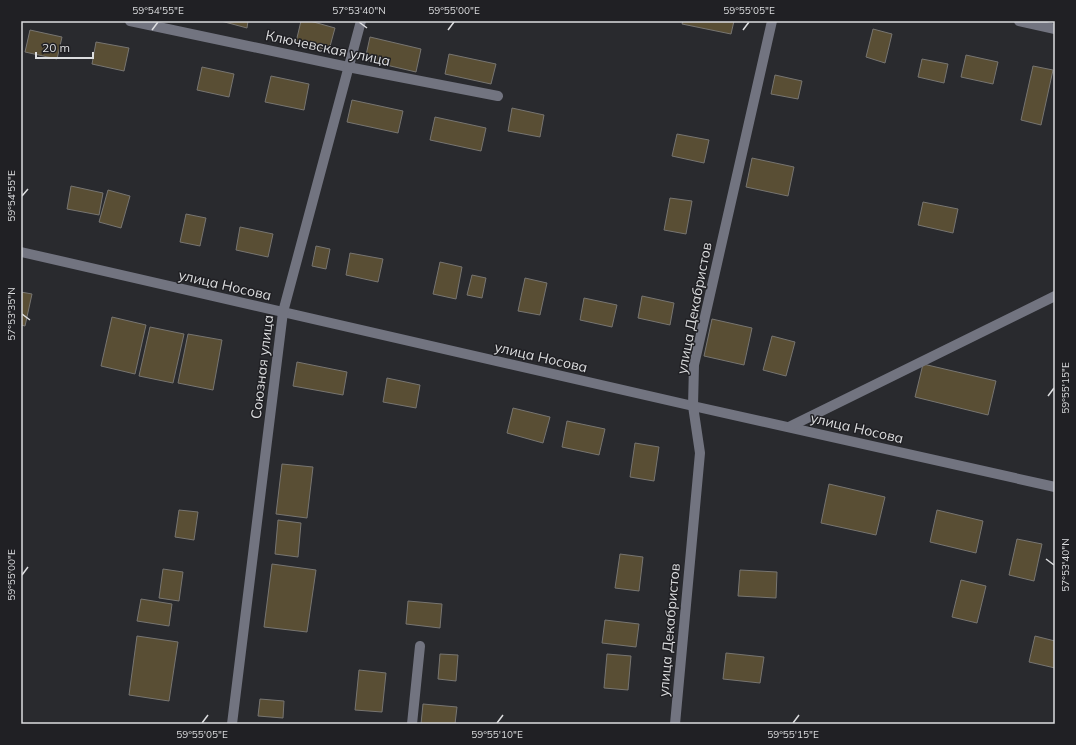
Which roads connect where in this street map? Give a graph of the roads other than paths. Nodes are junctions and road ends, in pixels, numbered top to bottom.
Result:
1 (130, 21) edge
2 (361, 21) edge
3 (772, 21) edge
4 (1019, 21) edge
5 (1055, 29) edge
6 (348, 67) junction
7 (498, 96) dead end
8 (21, 252) edge
9 (1055, 296) edge
10 (283, 312) junction
11 (693, 406) junction
12 (789, 427) junction
13 (1055, 487) edge
14 (420, 646) dead end
15 (232, 724) edge
16 (412, 724) edge
17 (674, 724) edge

1 - 6 street, Ключевская улица
2 - 6 street, Союзная улица
3 - 11 street, улица Декабристов
4 - 5 street
6 - 7 street, Ключевская улица
6 - 10 street, Союзная улица
8 - 10 street, улица Носова
9 - 12 street
10 - 11 street, улица Носова
10 - 15 street, Союзная улица
11 - 12 street, улица Носова
11 - 17 street, улица Декабристов
12 - 13 street, улица Носова
14 - 16 street

